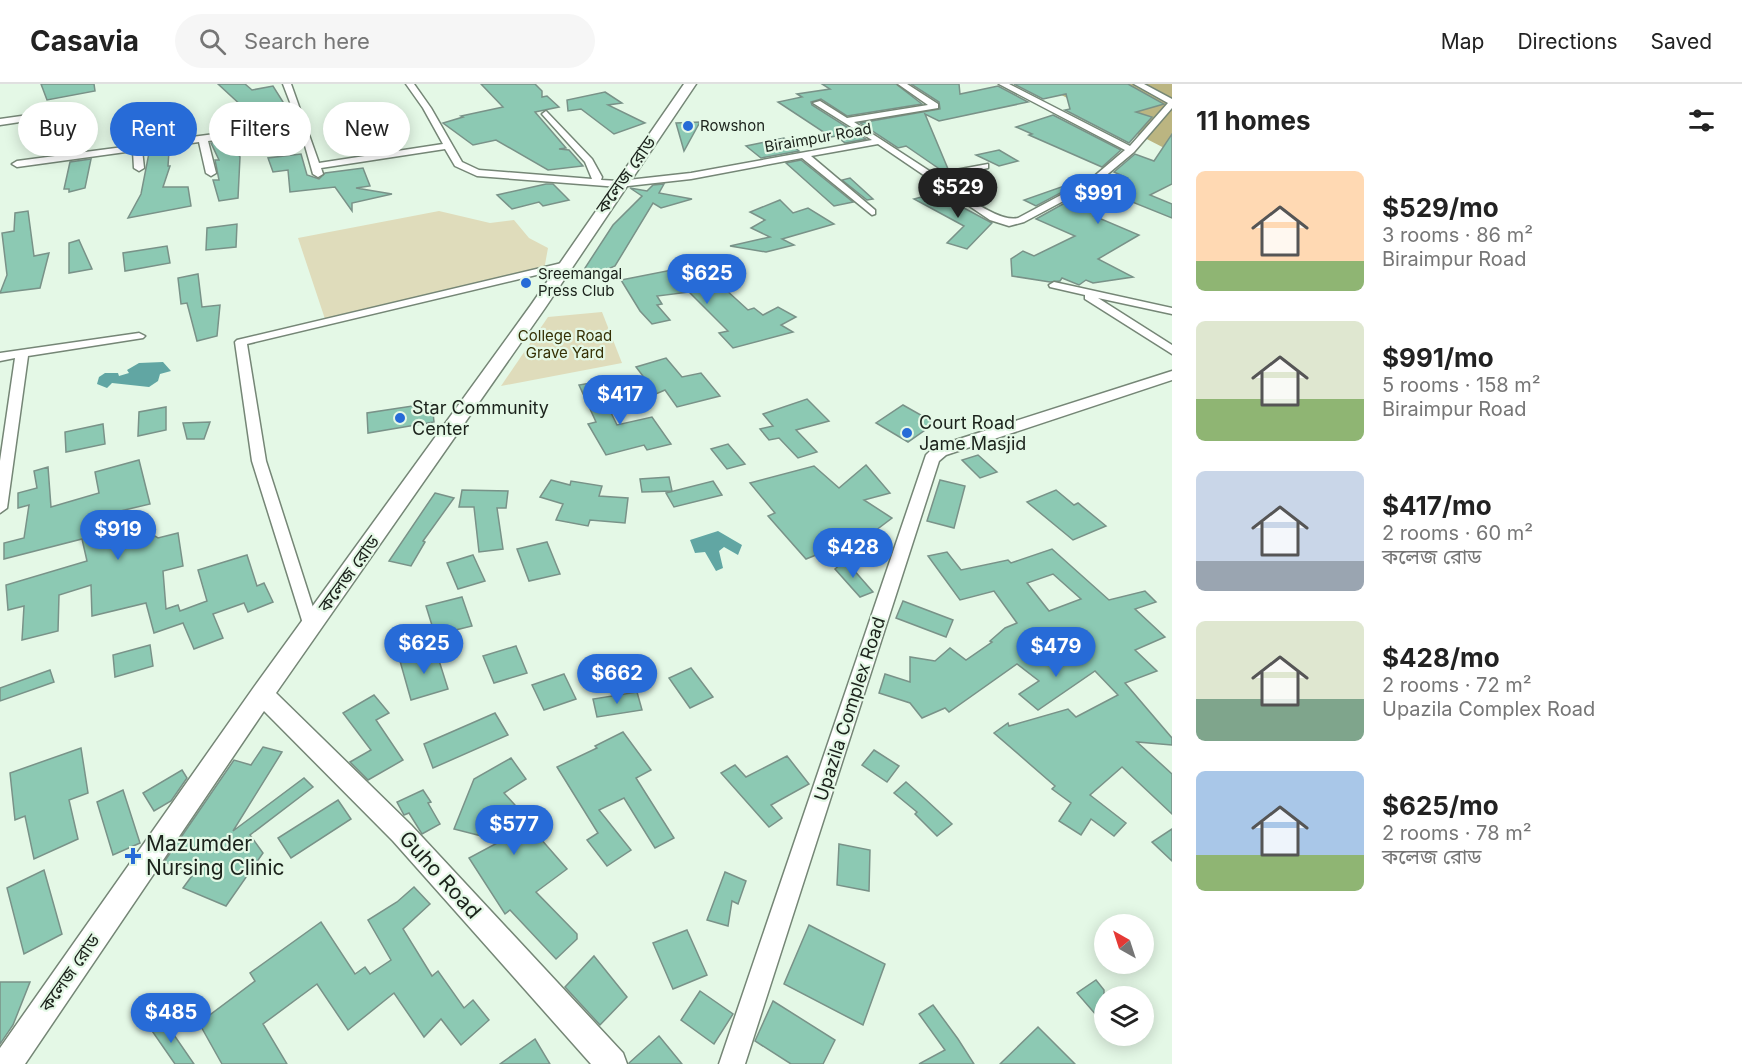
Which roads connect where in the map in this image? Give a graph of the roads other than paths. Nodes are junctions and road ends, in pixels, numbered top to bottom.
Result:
1 (287, 84) edge
2 (410, 84) edge
3 (690, 84) edge
4 (902, 84) edge
5 (1003, 84) edge
6 (1138, 84) edge
7 (294, 102) edge
8 (1172, 102) edge
9 (817, 103) dead end
10 (546, 114) dead end
11 (18, 119) edge
12 (846, 121) junction
13 (0, 122) edge
14 (209, 138) edge
15 (203, 139) junction
16 (197, 140) edge
17 (880, 141) junction
18 (447, 146) junction
19 (1131, 150) junction
20 (110, 152) edge
21 (311, 153) edge
22 (804, 155) junction
23 (138, 156) edge
24 (17, 164) dead end
25 (985, 166) dead end
26 (139, 168) dead end
27 (212, 173) dead end
28 (931, 177) junction
29 (594, 182) junction
30 (619, 184) junction
31 (872, 212) dead end
32 (566, 265) junction
33 (1054, 285) dead end
34 (1080, 291) junction
35 (1172, 311) edge
36 (139, 336) dead end
37 (1172, 350) edge
38 (22, 354) junction
39 (0, 357) edge
40 (1172, 375) edge
41 (0, 508) edge
42 (311, 626) junction
43 (262, 694) junction
44 (7, 1064) edge
45 (612, 1064) edge
46 (732, 1064) edge

1 - 7 street
2 - 18 street, Biraimpur Road
3 - 30 main road, কলেজ রোড
4 - 12 street
5 - 19 street
6 - 8 street
8 - 19 street, Biraimpur Road
9 - 12 street
10 - 29 street
11 - 13 street
12 - 17 street
14 - 15 street
15 - 16 street
15 - 27 street
17 - 22 street, Biraimpur Road
17 - 28 street, Biraimpur Road
18 - 21 street
18 - 29 street, Biraimpur Road
19 - 28 street, Biraimpur Road
20 - 24 street
22 - 30 street, Biraimpur Road
22 - 31 street
23 - 26 street
25 - 28 street
29 - 30 street, Biraimpur Road
30 - 32 main road, কলেজ রোড
32 - 42 main road, কলেজ রোড
32 - 42 street
33 - 34 street
34 - 35 street
34 - 37 street
36 - 38 street
38 - 39 street
38 - 41 street
40 - 46 street, Upazila Complex Road
42 - 43 main road, কলেজ রোড
43 - 44 main road, কলেজ রোড
43 - 45 main road, Guho Road

